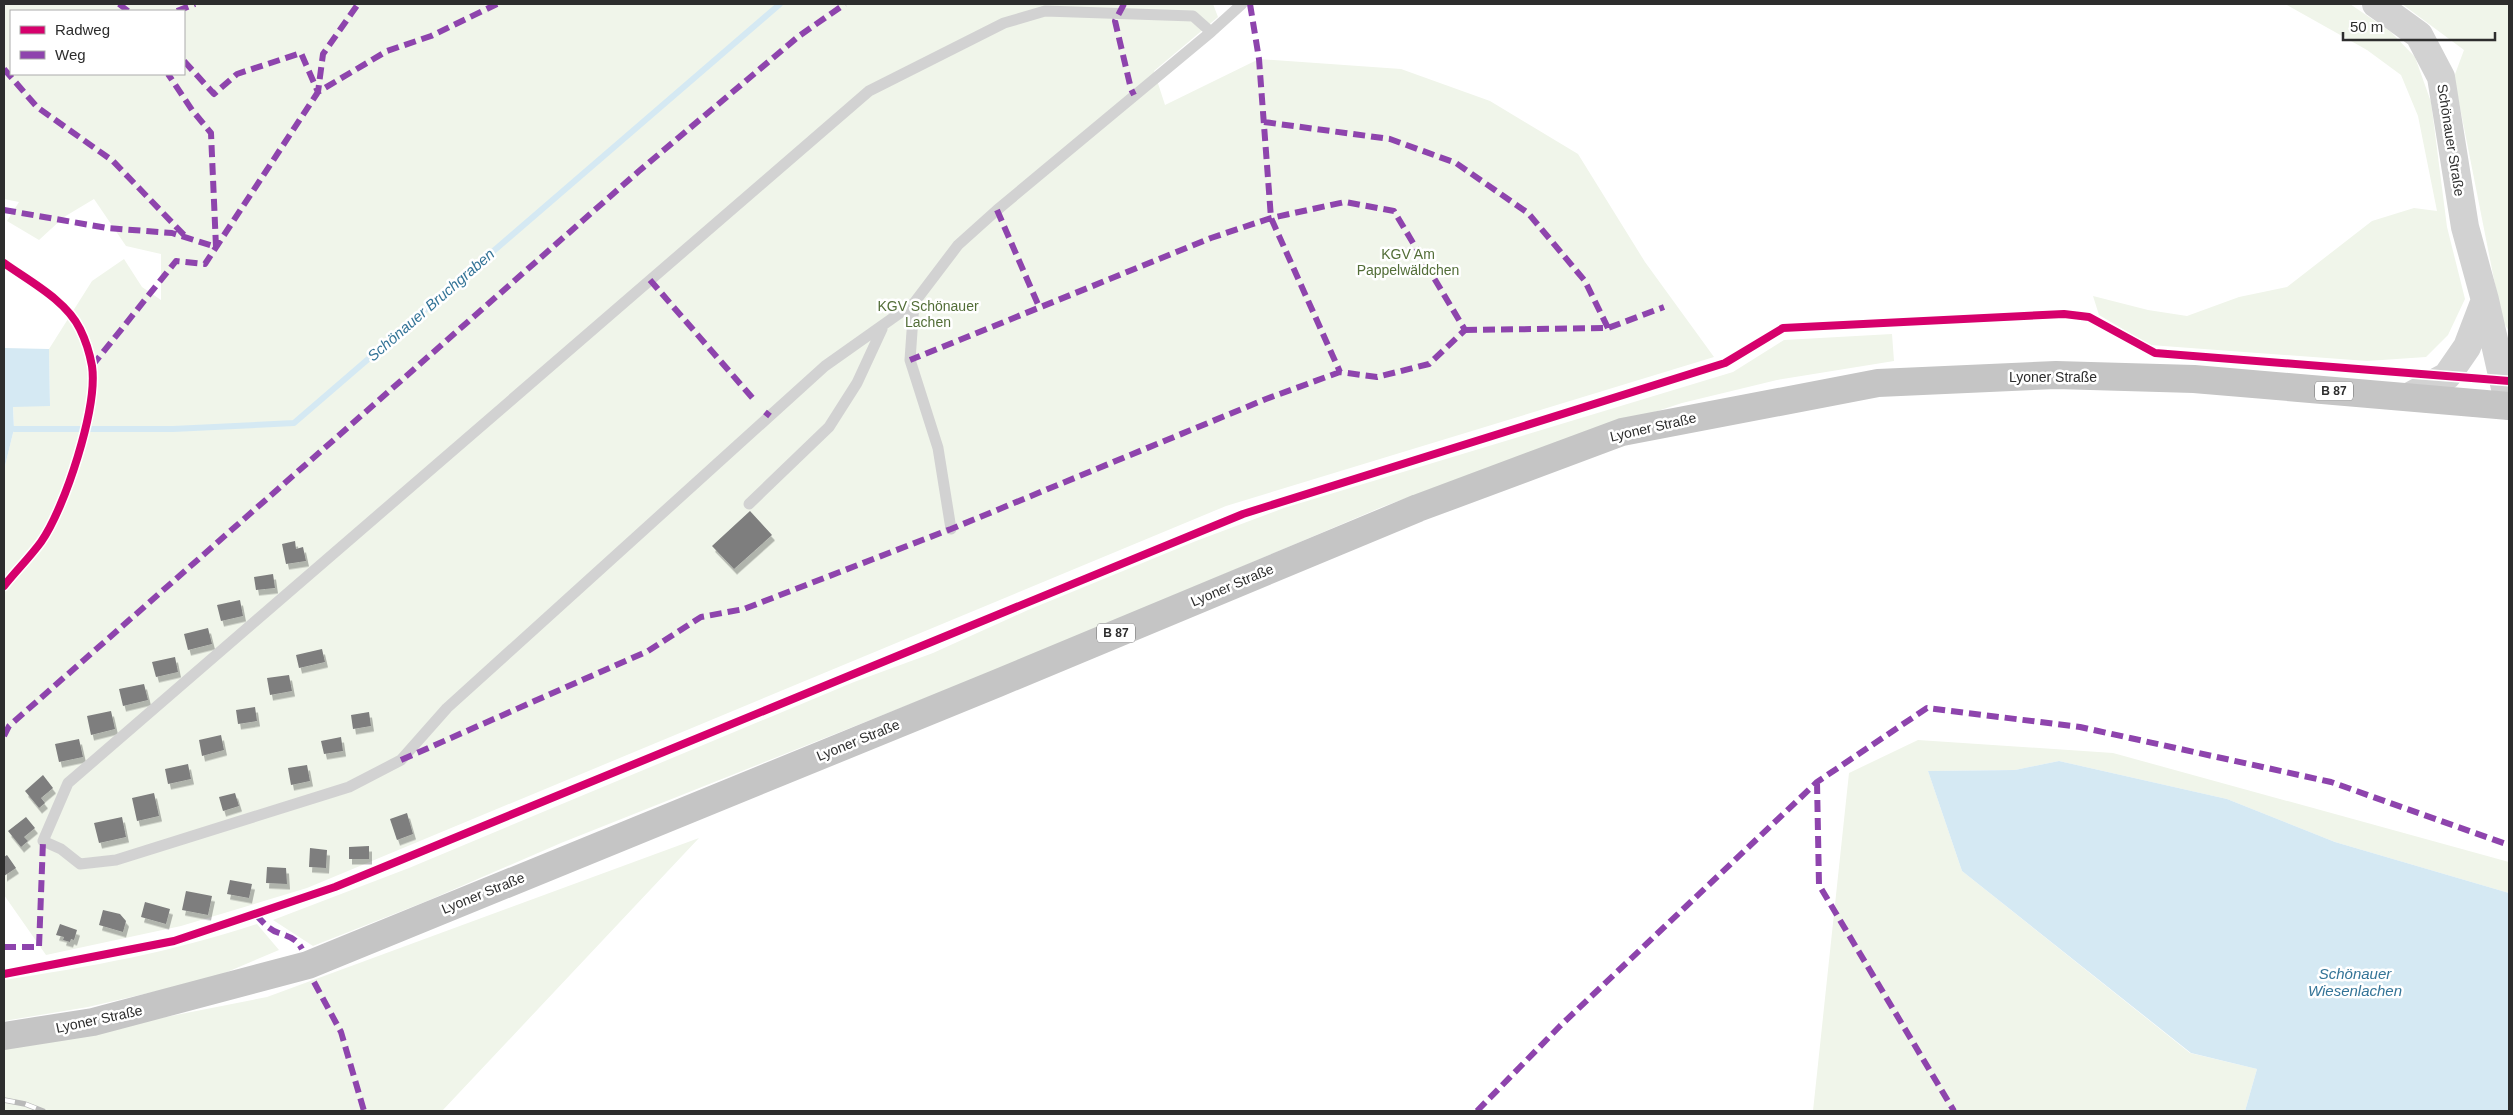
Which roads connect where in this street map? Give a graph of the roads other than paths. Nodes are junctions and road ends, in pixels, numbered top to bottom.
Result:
1 (1242, 4) edge
2 (2376, 4) edge
3 (1211, 32) junction
4 (2485, 300) junction
5 (914, 303) junction
6 (884, 326) junction
7 (2408, 397) junction
8 (2509, 406) edge
9 (749, 504) dead end
10 (951, 529) dead end
11 (4, 1036) edge

1 - 3 lane
2 - 4 street, Schönauer Straße
3 - 5 lane
3 - 6 lane
4 - 7 street
4 - 8 street, Schönauer Straße
5 - 6 lane
5 - 10 lane
6 - 9 lane
7 - 8 main road, Lyoner Straße / B 87
7 - 11 main road, Lyoner Straße / B 87

